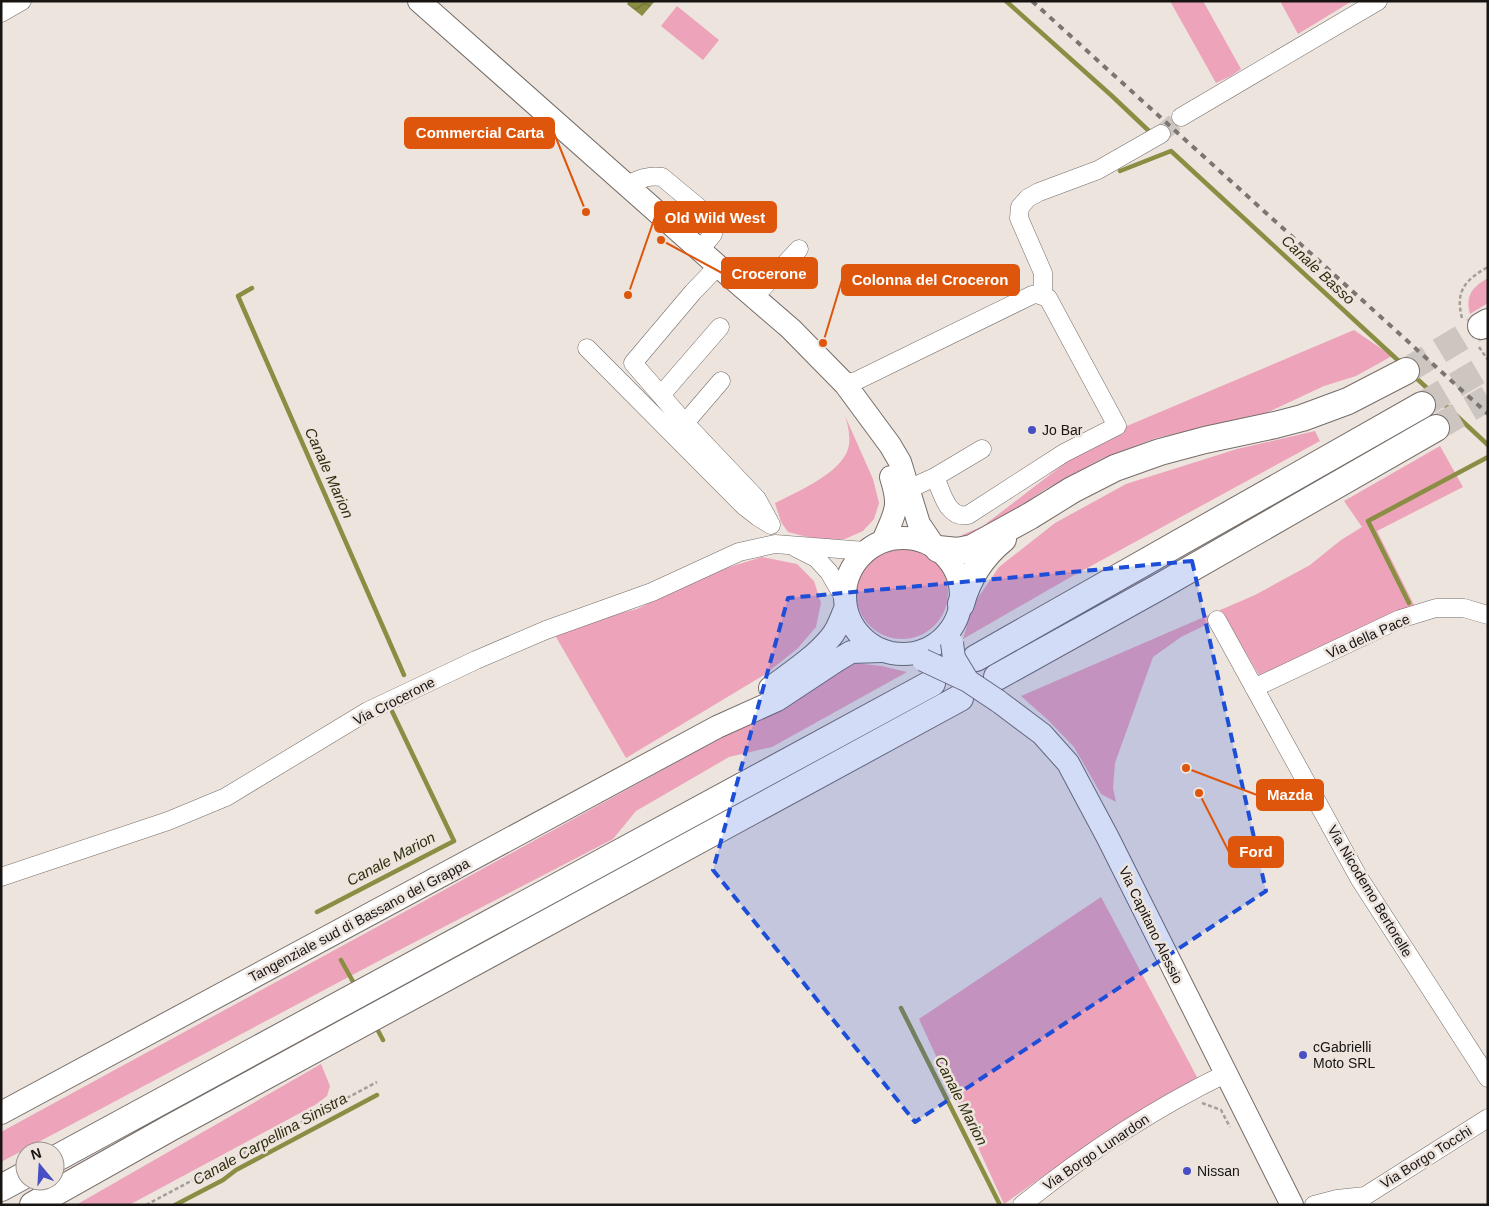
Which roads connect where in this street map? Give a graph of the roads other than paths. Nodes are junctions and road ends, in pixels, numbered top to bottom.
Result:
1 (22, 1) edge
2 (419, 1) edge
3 (1378, 1) edge
4 (1, 12) edge
5 (1181, 117) tunnel mouth
6 (1161, 134) tunnel mouth
7 (627, 185) junction
8 (799, 249) dead end
9 (700, 250) junction
10 (718, 266) junction
11 (1042, 296) junction
12 (754, 297) junction
13 (720, 327) dead end
14 (587, 348) dead end
15 (1406, 371) tunnel mouth
16 (721, 381) dead end
17 (845, 384) junction
18 (661, 395) junction
19 (1422, 405) tunnel mouth
20 (869, 417) junction
21 (685, 423) junction
22 (1436, 428) tunnel mouth
23 (982, 449) dead end
24 (935, 476) junction
25 (909, 489) junction
26 (1030, 516) junction
27 (771, 525) junction
28 (775, 544) junction
29 (794, 546) junction
30 (874, 546) junction
31 (936, 548) junction
32 (844, 603) junction
33 (1488, 615) edge
34 (1217, 620) dead end
35 (956, 624) junction
36 (881, 651) junction
37 (922, 666) junction
38 (968, 679) junction
39 (1254, 688) junction
40 (998, 689) junction
41 (717, 727) junction
42 (1, 877) edge
43 (1226, 1074) junction
44 (1488, 1078) edge
45 (1, 1113) edge
46 (1488, 1118) edge
47 (65, 1152) edge
48 (15, 1180) edge
49 (1, 1188) edge
50 (1361, 1200) edge
51 (33, 1205) edge
52 (1022, 1205) edge
53 (1292, 1205) edge
54 (1314, 1205) edge

1 - 4 street
2 - 7 main road
3 - 5 street
6 - 11 street
7 - 9 main road
7 - 9 street
8 - 12 street
9 - 10 main road
10 - 12 main road
10 - 18 street
11 - 17 street
11 - 24 street
12 - 17 main road
13 - 18 street
14 - 27 street
15 - 26 highway, Tangenziale sud di Bassano del Grappa
16 - 21 street
17 - 20 main road
18 - 21 street
19 - 38 highway
20 - 25 main road
20 - 30 main road
21 - 27 street
22 - 40 highway
23 - 24 street
24 - 25 street
25 - 31 main road
26 - 31 highway, Tangenziale sud di Bassano del Grappa
26 - 35 highway, Tangenziale sud di Bassano del Grappa
27 - 28 street
28 - 29 street, Via Crocerone
28 - 42 street, Via Crocerone
29 - 30 street, Via Crocerone
29 - 32 street, Via Crocerone
30 - 31 main road, Tangenziale sud di Bassano del Grappa
30 - 32 main road, Tangenziale sud di Bassano del Grappa
31 - 35 main road
32 - 36 main road, Tangenziale sud di Bassano del Grappa
32 - 41 main road, Tangenziale sud di Bassano del Grappa
33 - 39 street, Via della Pace
34 - 39 street, Via Nicodemo Bertorelle
35 - 37 main road, Tangenziale sud di Bassano del Grappa
35 - 38 main road, Via Capitano Alessio, bridge
36 - 37 main road, Tangenziale sud di Bassano del Grappa
36 - 41 main road, Tangenziale sud di Bassano del Grappa
37 - 38 main road, Via Capitano Alessio, bridge
37 - 47 highway
38 - 40 main road, Via Capitano Alessio, bridge
38 - 51 highway
39 - 44 street, Via Nicodemo Bertorelle
40 - 43 main road, Via Capitano Alessio
41 - 45 main road, Tangenziale sud di Bassano del Grappa
43 - 52 street, Via Borgo Lunardon
43 - 53 main road, Via Capitano Alessio
46 - 50 street, Via Borgo Tocchi
48 - 49 highway
50 - 54 street, Via Borgo Tocchi

